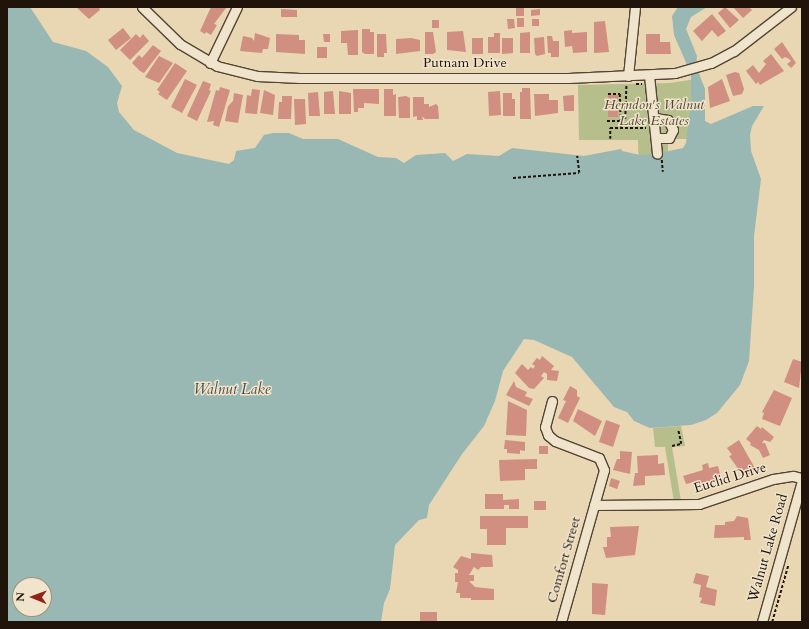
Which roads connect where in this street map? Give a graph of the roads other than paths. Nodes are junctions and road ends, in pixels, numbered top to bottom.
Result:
1 (142, 7) edge
2 (237, 7) edge
3 (635, 7) edge
4 (791, 7) edge
5 (210, 62) junction
6 (649, 75) junction
7 (632, 76) junction
8 (655, 118) junction
9 (657, 138) junction
10 (657, 154) dead end
11 (552, 402) dead end
12 (802, 480) edge
13 (594, 505) junction
14 (560, 622) edge
15 (762, 622) edge

1 - 5 street, Putnam Drive
2 - 5 street
3 - 7 street
4 - 6 street, Putnam Drive
5 - 7 street, Putnam Drive
6 - 7 street, Putnam Drive
6 - 8 street
8 - 9 street
8 - 9 street
9 - 10 street
11 - 13 street, Comfort Street
12 - 13 street, Euclid Drive
12 - 15 street, Walnut Lake Road
13 - 14 street, Comfort Street

